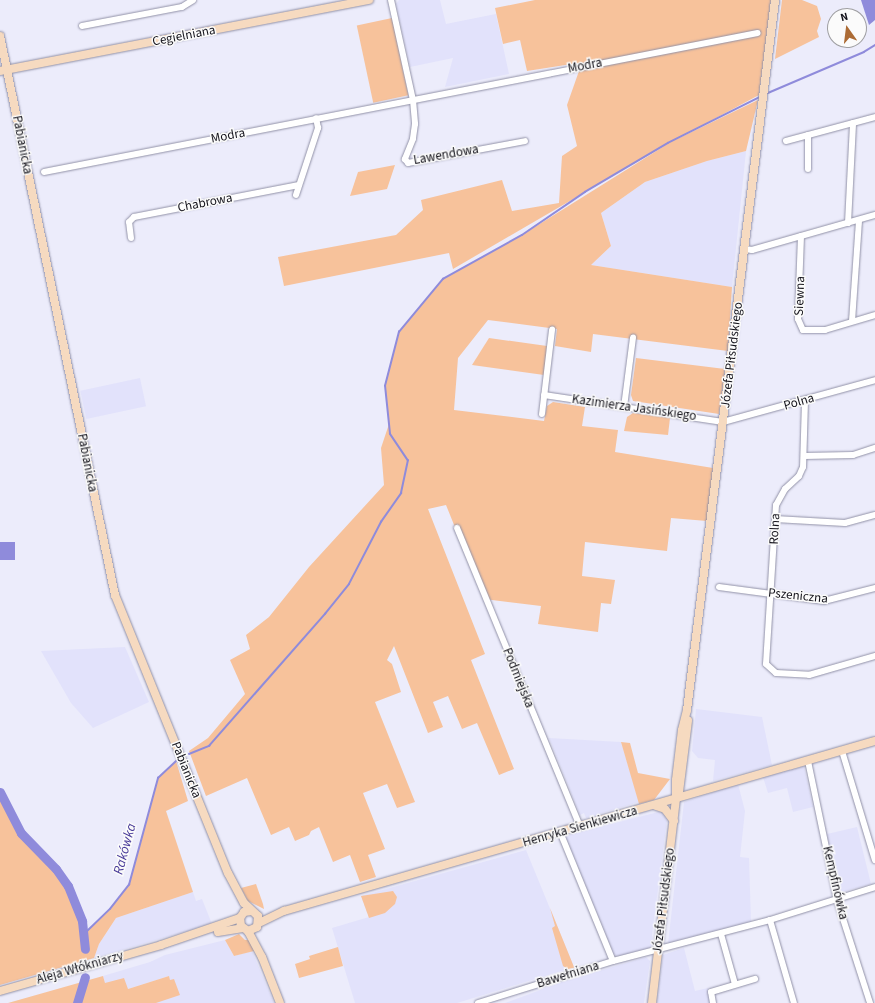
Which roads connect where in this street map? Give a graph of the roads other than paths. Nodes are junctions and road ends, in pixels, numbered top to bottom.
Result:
1 (193, 0) edge
2 (369, 0) edge
3 (391, 0) edge
4 (776, 0) edge
5 (82, 26) dead end
6 (758, 33) dead end
7 (0, 36) edge
8 (4, 70) edge
9 (413, 100) junction
10 (875, 117) edge
11 (316, 118) junction
12 (853, 123) junction
13 (808, 135) junction
14 (525, 141) dead end
15 (786, 141) dead end
16 (808, 169) dead end
17 (44, 172) dead end
18 (299, 185) junction
19 (296, 195) dead end
20 (875, 215) edge
21 (859, 220) junction
22 (848, 223) junction
23 (801, 236) junction
24 (132, 238) dead end
25 (745, 249) junction
26 (875, 315) edge
27 (852, 322) junction
28 (552, 330) dead end
29 (633, 338) dead end
30 (875, 380) edge
31 (544, 395) junction
32 (805, 400) junction
33 (624, 407) junction
34 (542, 414) dead end
35 (723, 422) junction
36 (875, 448) edge
37 (804, 456) junction
38 (875, 515) edge
39 (775, 519) junction
40 (457, 528) dead end
41 (719, 587) dead end
42 (875, 588) edge
43 (771, 594) junction
44 (875, 656) edge
45 (875, 741) edge
46 (842, 751) junction
47 (808, 761) junction
48 (678, 783) junction
49 (690, 794) junction
50 (676, 798) junction
51 (656, 806) junction
52 (674, 820) junction
53 (580, 827) junction
54 (560, 832) junction
55 (875, 860) edge
56 (228, 873) junction
57 (875, 887) edge
58 (837, 900) junction
59 (284, 911) junction
60 (254, 912) junction
61 (240, 917) junction
62 (770, 920) junction
63 (258, 925) junction
64 (245, 929) junction
65 (721, 934) junction
66 (161, 945) junction
67 (658, 951) junction
68 (262, 957) junction
69 (613, 961) junction
70 (754, 979) dead end
71 (735, 984) junction
72 (0, 991) edge
73 (280, 1003) edge
74 (478, 1003) edge
75 (652, 1003) edge
76 (713, 1003) edge
77 (794, 1003) edge
78 (870, 1003) edge

1 - 5 street
2 - 8 main road, Cegielniana
3 - 9 street
4 - 25 main road, Józefa Piłsudskiego
6 - 9 street, Modra
7 - 8 main road, Pabianicka
8 - 56 main road, Pabianicka
9 - 11 street, Modra
9 - 14 street, Lawendowa
10 - 12 street
11 - 17 street, Modra
11 - 18 street
12 - 13 street
12 - 22 street
13 - 15 street
13 - 16 street
18 - 19 street
18 - 24 street, Chabrowa
20 - 21 street
21 - 22 street
21 - 27 street
22 - 23 street
23 - 25 street
23 - 27 street, Siewna
25 - 35 main road, Józefa Piłsudskiego
26 - 27 street, Siewna
28 - 31 street
29 - 33 street
30 - 32 street, Polna
31 - 33 street, Kazimierza Jasińskiego
31 - 34 street
32 - 35 street, Polna
32 - 37 street, Rolna
33 - 35 street, Kazimierza Jasińskiego
35 - 48 main road, Józefa Piłsudskiego
36 - 37 street
37 - 39 street, Rolna
38 - 39 street
39 - 43 street, Rolna
40 - 53 street, Podmiejska
41 - 43 street, Pszeniczna
42 - 43 street, Pszeniczna
43 - 44 street, Rolna
45 - 46 main road, Henryka Sienkiewicza
46 - 47 main road, Henryka Sienkiewicza
46 - 55 street
47 - 49 main road, Henryka Sienkiewicza
47 - 58 street, Kempfinówka
48 - 49 main road
48 - 50 main road, Józefa Piłsudskiego
48 - 51 main road
49 - 50 main road, Henryka Sienkiewicza
50 - 51 main road, Henryka Sienkiewicza
50 - 52 main road, Józefa Piłsudskiego
51 - 52 main road
51 - 53 main road, Henryka Sienkiewicza
52 - 67 main road, Józefa Piłsudskiego
53 - 54 main road, Henryka Sienkiewicza
54 - 59 main road, Henryka Sienkiewicza
54 - 69 street
56 - 60 main road, Pabianicka
56 - 61 main road, Pabianicka
57 - 58 street, Bawełniana
58 - 62 street, Bawełniana
58 - 78 street, Kempfinówka
59 - 60 main road, Henryka Sienkiewicza
59 - 63 main road, Henryka Sienkiewicza
60 - 61 main road, Henryka Sienkiewicza
60 - 63 main road, Pabianicka
61 - 64 main road, Pabianicka
61 - 66 main road, Aleja Włókniarzy
62 - 65 street, Bawełniana
62 - 77 street
63 - 64 main road, Henryka Sienkiewicza
63 - 68 main road
64 - 66 main road, Aleja Włókniarzy
64 - 68 main road
65 - 67 street, Bawełniana
65 - 71 street
66 - 72 main road, Aleja Włókniarzy
67 - 69 street, Bawełniana
67 - 75 main road, Józefa Piłsudskiego
68 - 73 main road
69 - 74 street, Bawełniana
70 - 71 street
71 - 76 street

